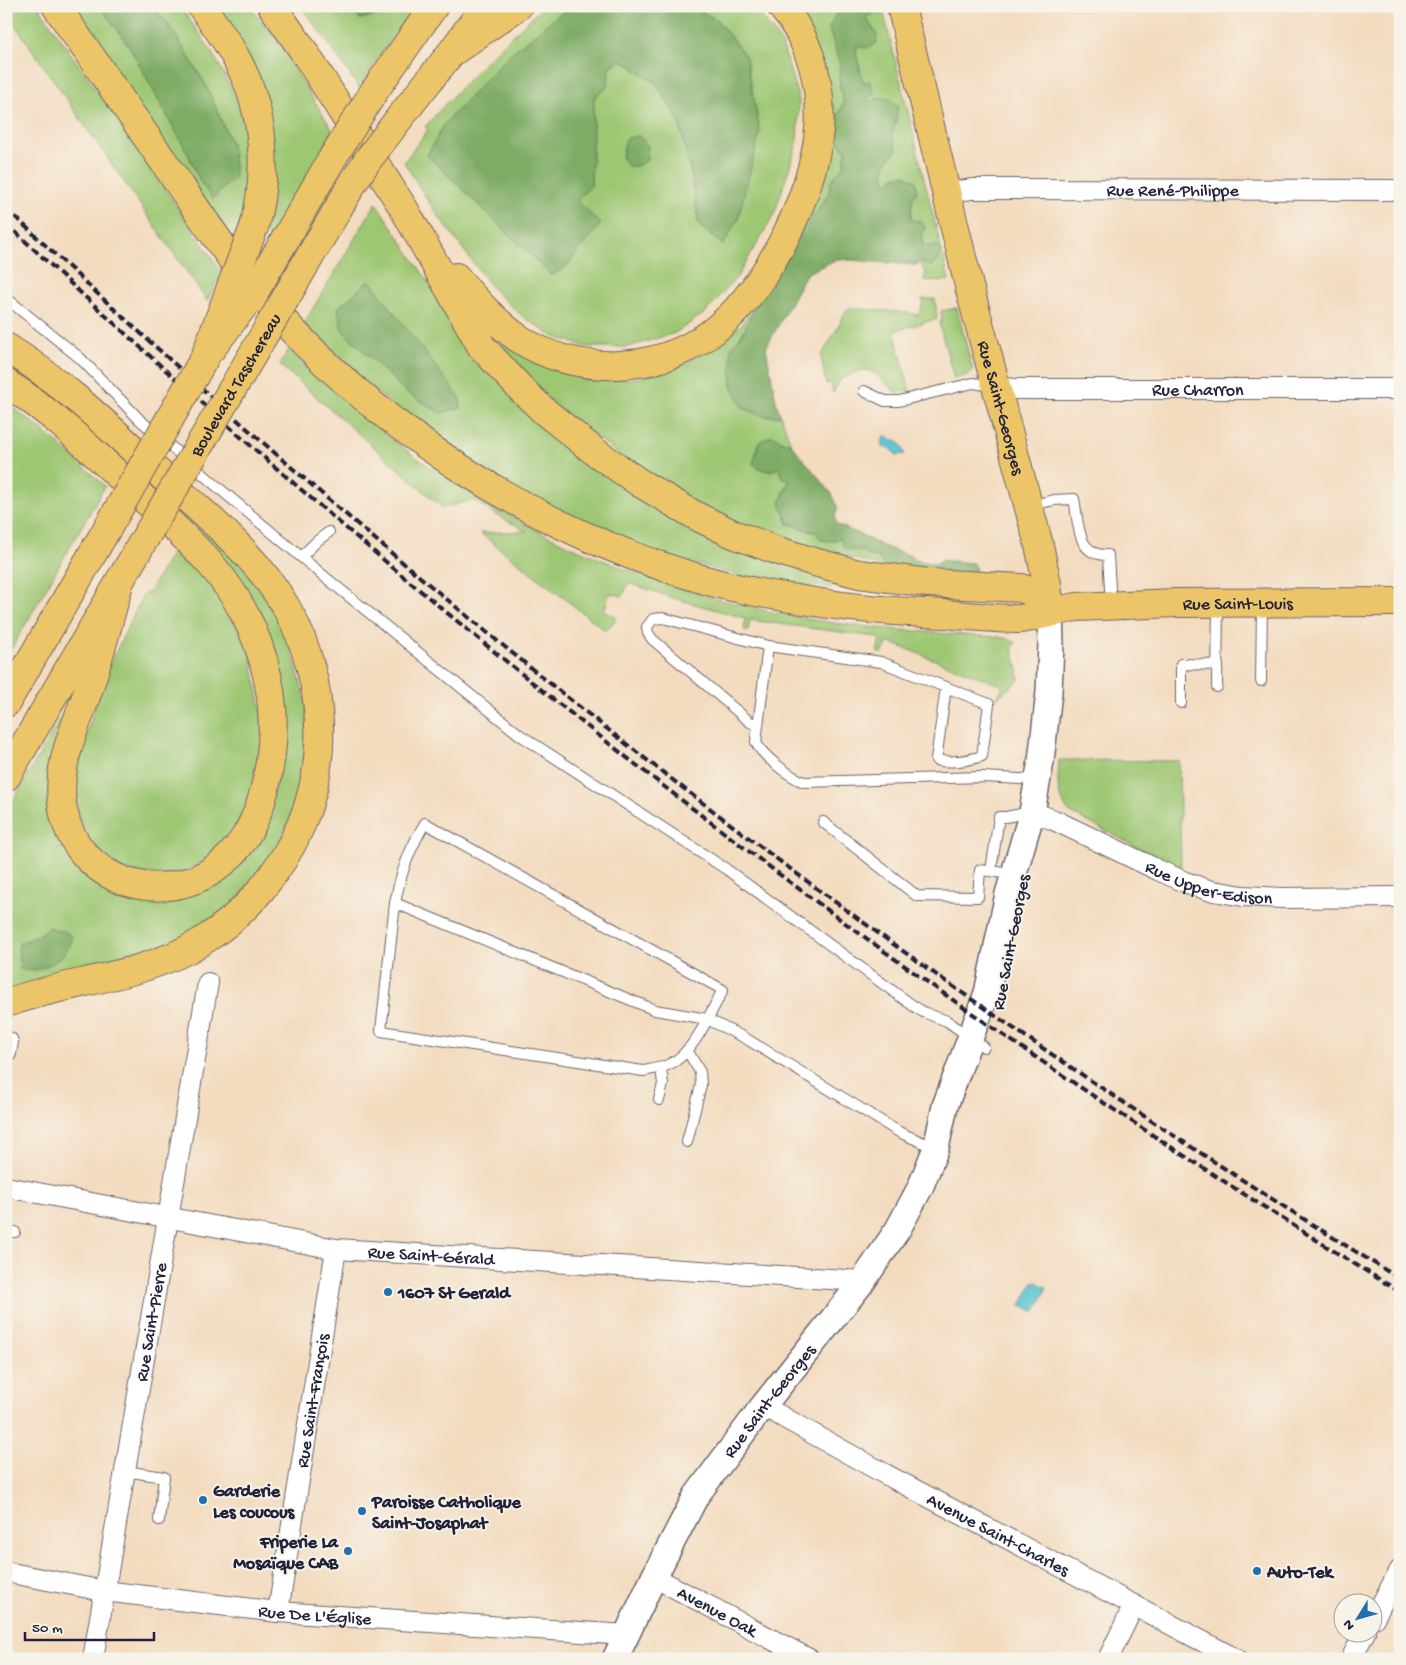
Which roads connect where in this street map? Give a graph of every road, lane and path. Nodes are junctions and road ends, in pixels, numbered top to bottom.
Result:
1 (56, 6) edge
2 (201, 6) edge
3 (272, 6) edge
4 (434, 6) edge
5 (485, 6) edge
6 (518, 6) edge
7 (781, 6) edge
8 (901, 6) edge
9 (451, 53) junction
10 (1400, 190) edge
11 (947, 193) junction
12 (404, 209) junction
13 (6, 298) edge
14 (6, 347) edge
15 (205, 356) junction
16 (6, 383) edge
17 (998, 387) junction
18 (1400, 389) edge
19 (864, 391) dead end
20 (1029, 506) junction
21 (330, 532) dead end
22 (301, 557) junction
23 (120, 580) junction
24 (1218, 602) junction
25 (1262, 602) junction
26 (1400, 602) edge
27 (1049, 605) junction
28 (1111, 606) junction
29 (768, 646) junction
30 (1218, 665) junction
31 (1261, 681) dead end
32 (946, 687) junction
33 (1217, 687) dead end
34 (6, 703) edge
35 (1180, 703) dead end
36 (758, 725) junction
37 (6, 776) edge
38 (1038, 780) junction
39 (1032, 812) junction
40 (823, 822) dead end
41 (1009, 875) junction
42 (1400, 898) edge
43 (395, 903) junction
44 (208, 983) dead end
45 (6, 1003) edge
46 (707, 1018) junction
47 (977, 1042) junction
48 (687, 1050) junction
49 (661, 1068) junction
50 (659, 1100) dead end
51 (687, 1142) dead end
52 (936, 1148) junction
53 (6, 1186) edge
54 (168, 1216) junction
55 (336, 1249) junction
56 (863, 1281) junction
57 (763, 1406) junction
58 (125, 1471) junction
59 (159, 1520) dead end
60 (1400, 1570) edge
61 (6, 1572) edge
62 (654, 1577) junction
63 (104, 1591) junction
64 (1384, 1600) edge
65 (1134, 1605) junction
66 (278, 1612) junction
67 (627, 1635) junction
68 (1360, 1642) edge
69 (93, 1659) edge
70 (615, 1659) edge
71 (809, 1659) edge
72 (1108, 1659) edge
73 (1236, 1659) edge
74 (1351, 1659) edge

1 - 27 main road, Rue Saint-Louis
2 - 15 main road, bridge
3 - 12 main road
4 - 15 main road, Boulevard Taschereau, bridge
5 - 9 main road, Boulevard Taschereau
6 - 9 main road
7 - 12 main road
8 - 11 main road, Rue Saint-Georges
9 - 23 main road, Boulevard Taschereau, bridge
10 - 11 street, Rue René-Philippe
11 - 17 main road, Rue Saint-Georges
12 - 27 main road
13 - 22 lane
14 - 45 main road
15 - 34 main road, Boulevard Taschereau, bridge
16 - 23 main road
17 - 18 street, Rue Charron
17 - 19 lane
17 - 20 main road, Rue Saint-Georges
20 - 27 main road, Rue Saint-Georges
20 - 28 lane
21 - 22 lane
22 - 47 lane
23 - 37 main road, Boulevard Taschereau
24 - 25 main road, Rue Saint-Louis
24 - 28 main road, Rue Saint-Louis
24 - 30 lane
25 - 26 main road, Rue Saint-Louis
25 - 31 lane
27 - 28 main road, Rue Saint-Louis
27 - 38 street, Rue Saint-Georges
29 - 32 lane
29 - 36 lane
29 - 36 lane
30 - 33 lane
30 - 35 lane
32 - 32 lane
36 - 38 lane
38 - 39 street, Rue Saint-Georges
39 - 41 street, Rue Saint-Georges
39 - 41 lane
39 - 42 street, Rue Upper-Edison
40 - 41 lane
41 - 47 street, Rue Saint-Georges
43 - 46 lane
43 - 46 lane
43 - 49 lane
44 - 54 street, Rue Saint-Pierre
46 - 48 lane
46 - 52 lane
47 - 52 street, Rue Saint-Georges
48 - 49 lane
48 - 51 lane
49 - 50 lane
52 - 56 street, Rue Saint-Georges
53 - 54 street, Rue Saint-Gérald
54 - 55 street, Rue Saint-Gérald
54 - 58 street, Rue Saint-Pierre
55 - 56 street, Rue Saint-Gérald
55 - 66 street, Rue Saint-François
56 - 57 street, Rue Saint-Georges
57 - 62 street, Rue Saint-Georges
57 - 65 street, Avenue Saint-Charles
58 - 59 lane
58 - 63 street, Rue Saint-Pierre
60 - 64 street
61 - 63 street, Rue De L'Église
62 - 67 street, Rue Saint-Georges
62 - 71 street, Avenue Oak
63 - 66 street, Rue De L'Église
63 - 69 street, Rue Saint-Pierre
65 - 72 street
65 - 73 street, Avenue Saint-Charles
66 - 67 street, Rue De L'Église
67 - 70 street, Rue Saint-Georges
68 - 74 street

